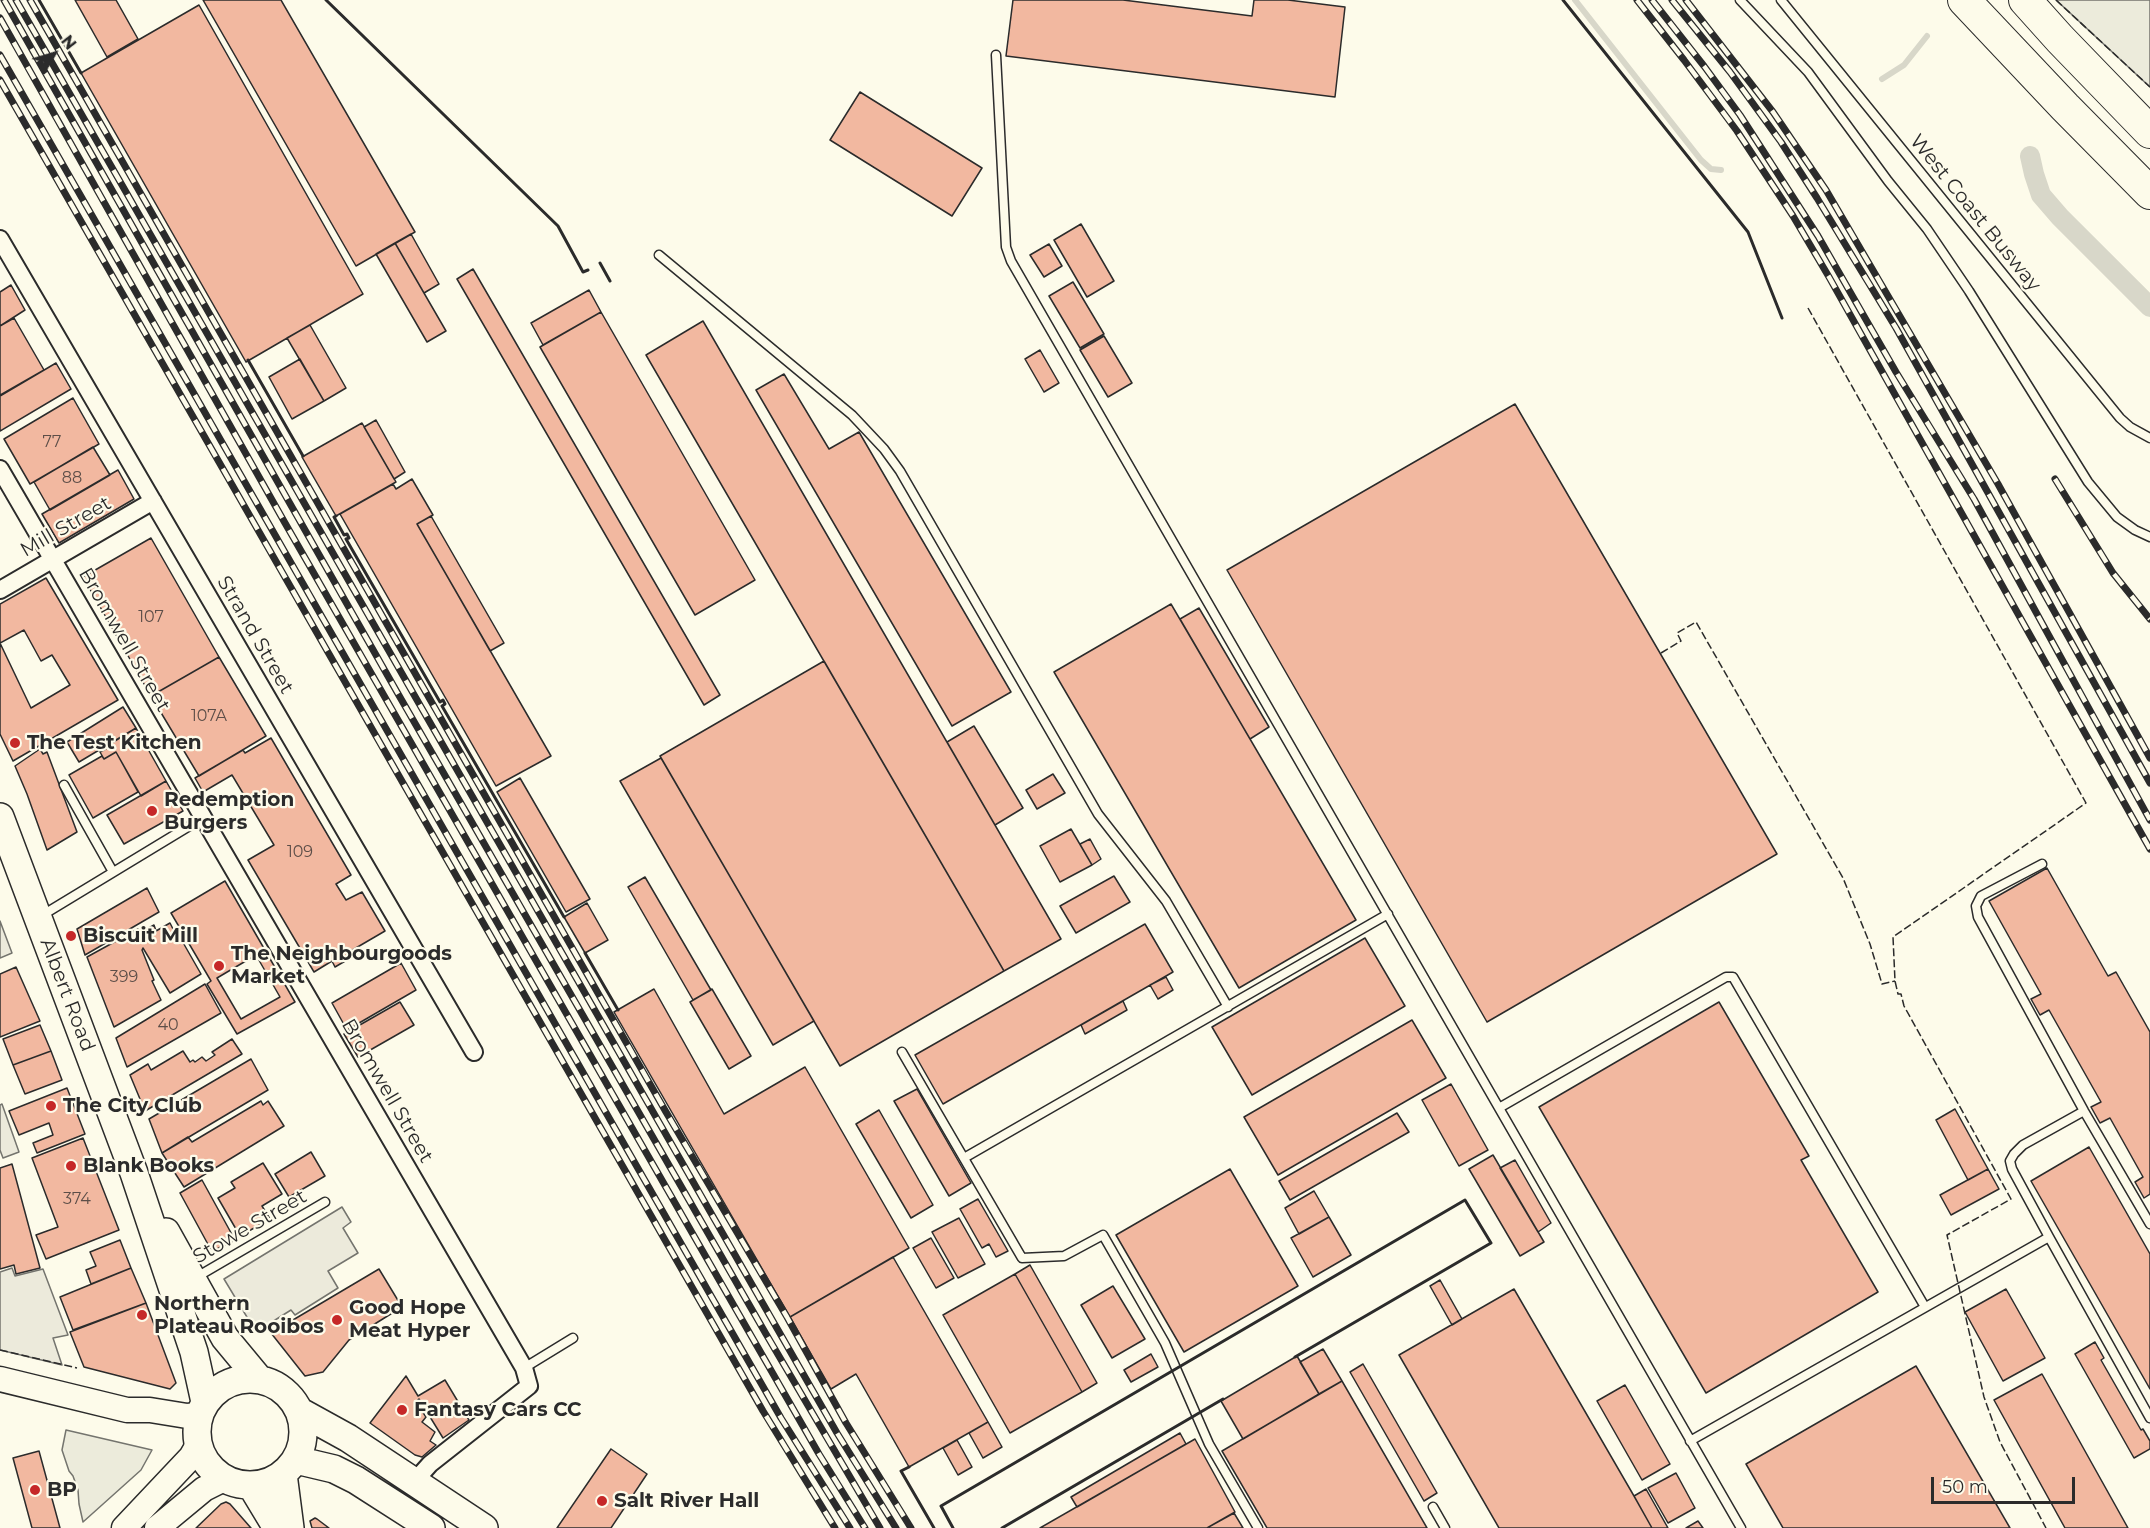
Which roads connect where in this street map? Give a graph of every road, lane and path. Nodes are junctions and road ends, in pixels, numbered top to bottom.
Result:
1 (1740, 0) edge
2 (1781, 0) edge
3 (1964, 0) edge
4 (2025, 0) edge
5 (996, 55) dead end
6 (2150, 132) edge
7 (2150, 194) edge
8 (0, 239) edge
9 (659, 255) dead end
10 (2150, 438) edge
11 (0, 470) edge
12 (153, 501) junction
13 (2150, 537) edge
14 (53, 559) junction
15 (0, 590) edge
16 (64, 785) dead end
17 (0, 817) edge
18 (191, 825) dead end
19 (2042, 864) dead end
20 (113, 873) junction
21 (1388, 914) junction
22 (38, 918) junction
23 (1228, 1007) junction
24 (474, 1052) dead end
25 (902, 1052) dead end
26 (1499, 1108) junction
27 (2084, 1111) junction
28 (964, 1158) junction
29 (134, 1173) junction
30 (325, 1202) dead end
31 (2150, 1224) edge
32 (2049, 1237) junction
33 (192, 1280) junction
34 (1925, 1308) junction
35 (573, 1338) dead end
36 (524, 1368) junction
37 (0, 1379) edge
38 (259, 1379) junction
39 (299, 1410) junction
40 (2150, 1418) edge
41 (199, 1424) junction
42 (1690, 1441) junction
43 (290, 1467) junction
44 (224, 1479) junction
45 (413, 1483) junction
46 (252, 1485) junction
47 (1433, 1507) dead end
48 (124, 1528) edge
49 (157, 1528) edge
50 (277, 1528) edge
51 (290, 1528) edge
52 (431, 1528) edge
53 (484, 1528) edge
54 (1258, 1528) edge
55 (1445, 1528) edge
56 (1741, 1528) edge

1 - 13 lane
2 - 10 lane, West Coast Busway
3 - 7 highway
4 - 6 highway
5 - 21 lane
8 - 12 street, Strand Street
9 - 23 lane
11 - 14 street, Bromwell Street
12 - 14 street, Mill Street
12 - 24 street, Strand Street
14 - 15 street, Mill Street
14 - 36 street, Bromwell Street
16 - 20 lane
17 - 22 main road, Albert Road
18 - 20 lane
19 - 27 lane
20 - 22 lane
21 - 23 lane
21 - 26 lane
22 - 29 main road, Albert Road
23 - 28 lane
25 - 28 lane
26 - 34 lane
26 - 42 lane
27 - 31 lane
27 - 32 lane
28 - 54 lane
29 - 33 main road, Albert Road
29 - 41 main road, Albert Road
30 - 33 lane, Stowe Street
32 - 34 lane
32 - 40 lane
33 - 38 main road, Albert Road
34 - 42 lane
35 - 36 lane
36 - 45 street
37 - 41 street
38 - 39 main road
38 - 41 main road
39 - 43 main road
39 - 45 main road
41 - 44 main road
41 - 48 street
42 - 56 lane
43 - 46 main road
43 - 51 main road
43 - 52 main road
44 - 46 main road
44 - 49 street
45 - 53 main road
46 - 50 main road
47 - 55 lane

